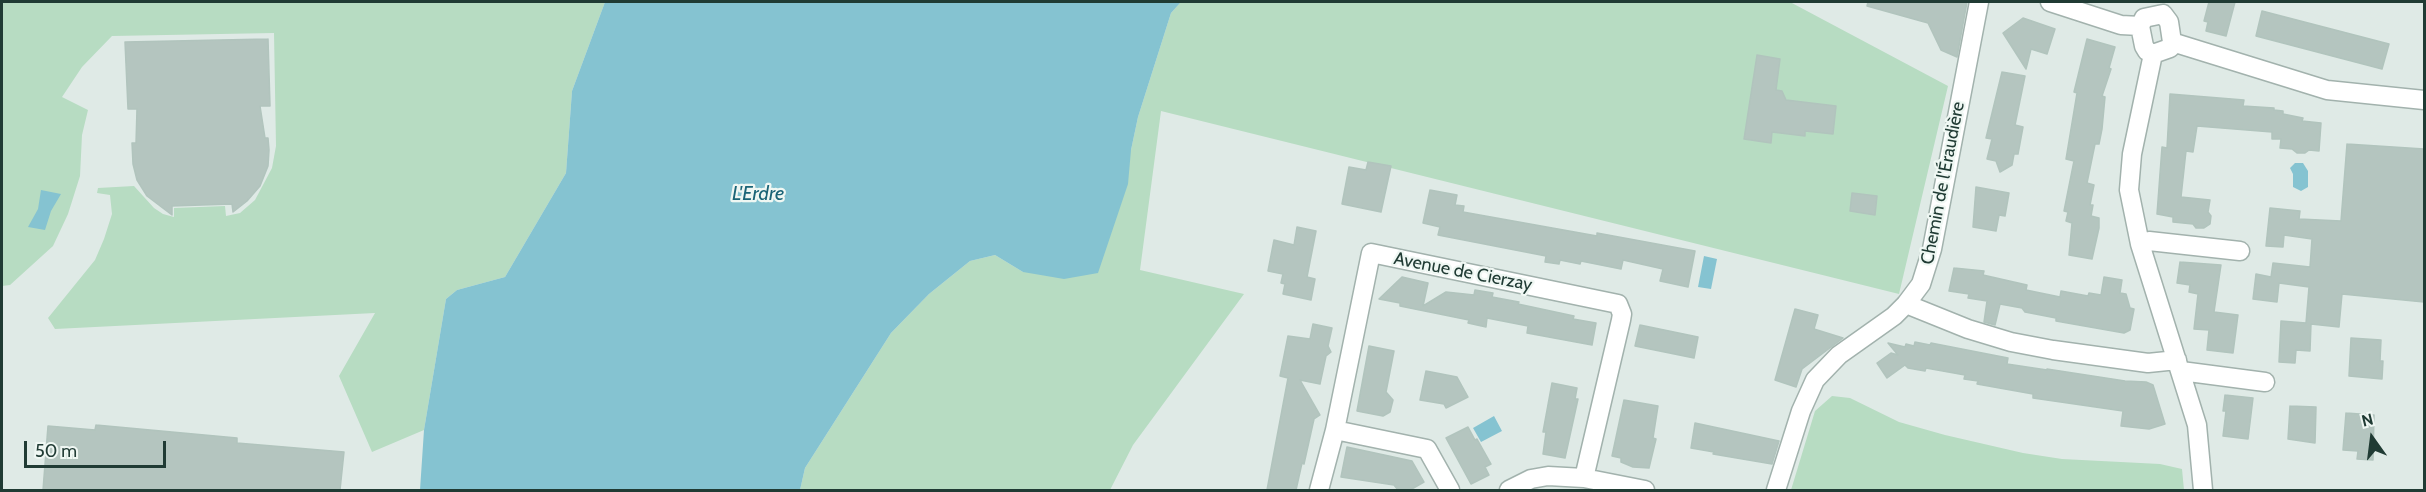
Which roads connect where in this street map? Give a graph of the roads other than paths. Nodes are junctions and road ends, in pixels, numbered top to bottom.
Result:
1 (1979, 2) edge
2 (2050, 2) edge
3 (2165, 8) edge
4 (2140, 26) junction
5 (2172, 42) junction
6 (2153, 54) junction
7 (2424, 100) edge
8 (2140, 244) junction
9 (2240, 251) dead end
10 (1906, 304) junction
11 (2179, 366) junction
12 (2265, 382) dead end
13 (1335, 430) junction
14 (1584, 478) junction
15 (1319, 490) edge
16 (1450, 490) edge
17 (1509, 490) edge
18 (1645, 490) edge
19 (1776, 490) edge
20 (2203, 490) edge

1 - 10 street, Chemin de l'Éraudière
2 - 4 street
3 - 4 street
3 - 5 street
4 - 6 street
5 - 6 street
5 - 7 street
6 - 8 street
8 - 9 street
8 - 11 street
10 - 11 street
10 - 19 street, Chemin de l'Éraudière
11 - 12 street
11 - 20 street
13 - 14 street, Avenue de Cierzay
13 - 15 street, Avenue de Cierzay
13 - 16 street
14 - 17 street
14 - 18 street

